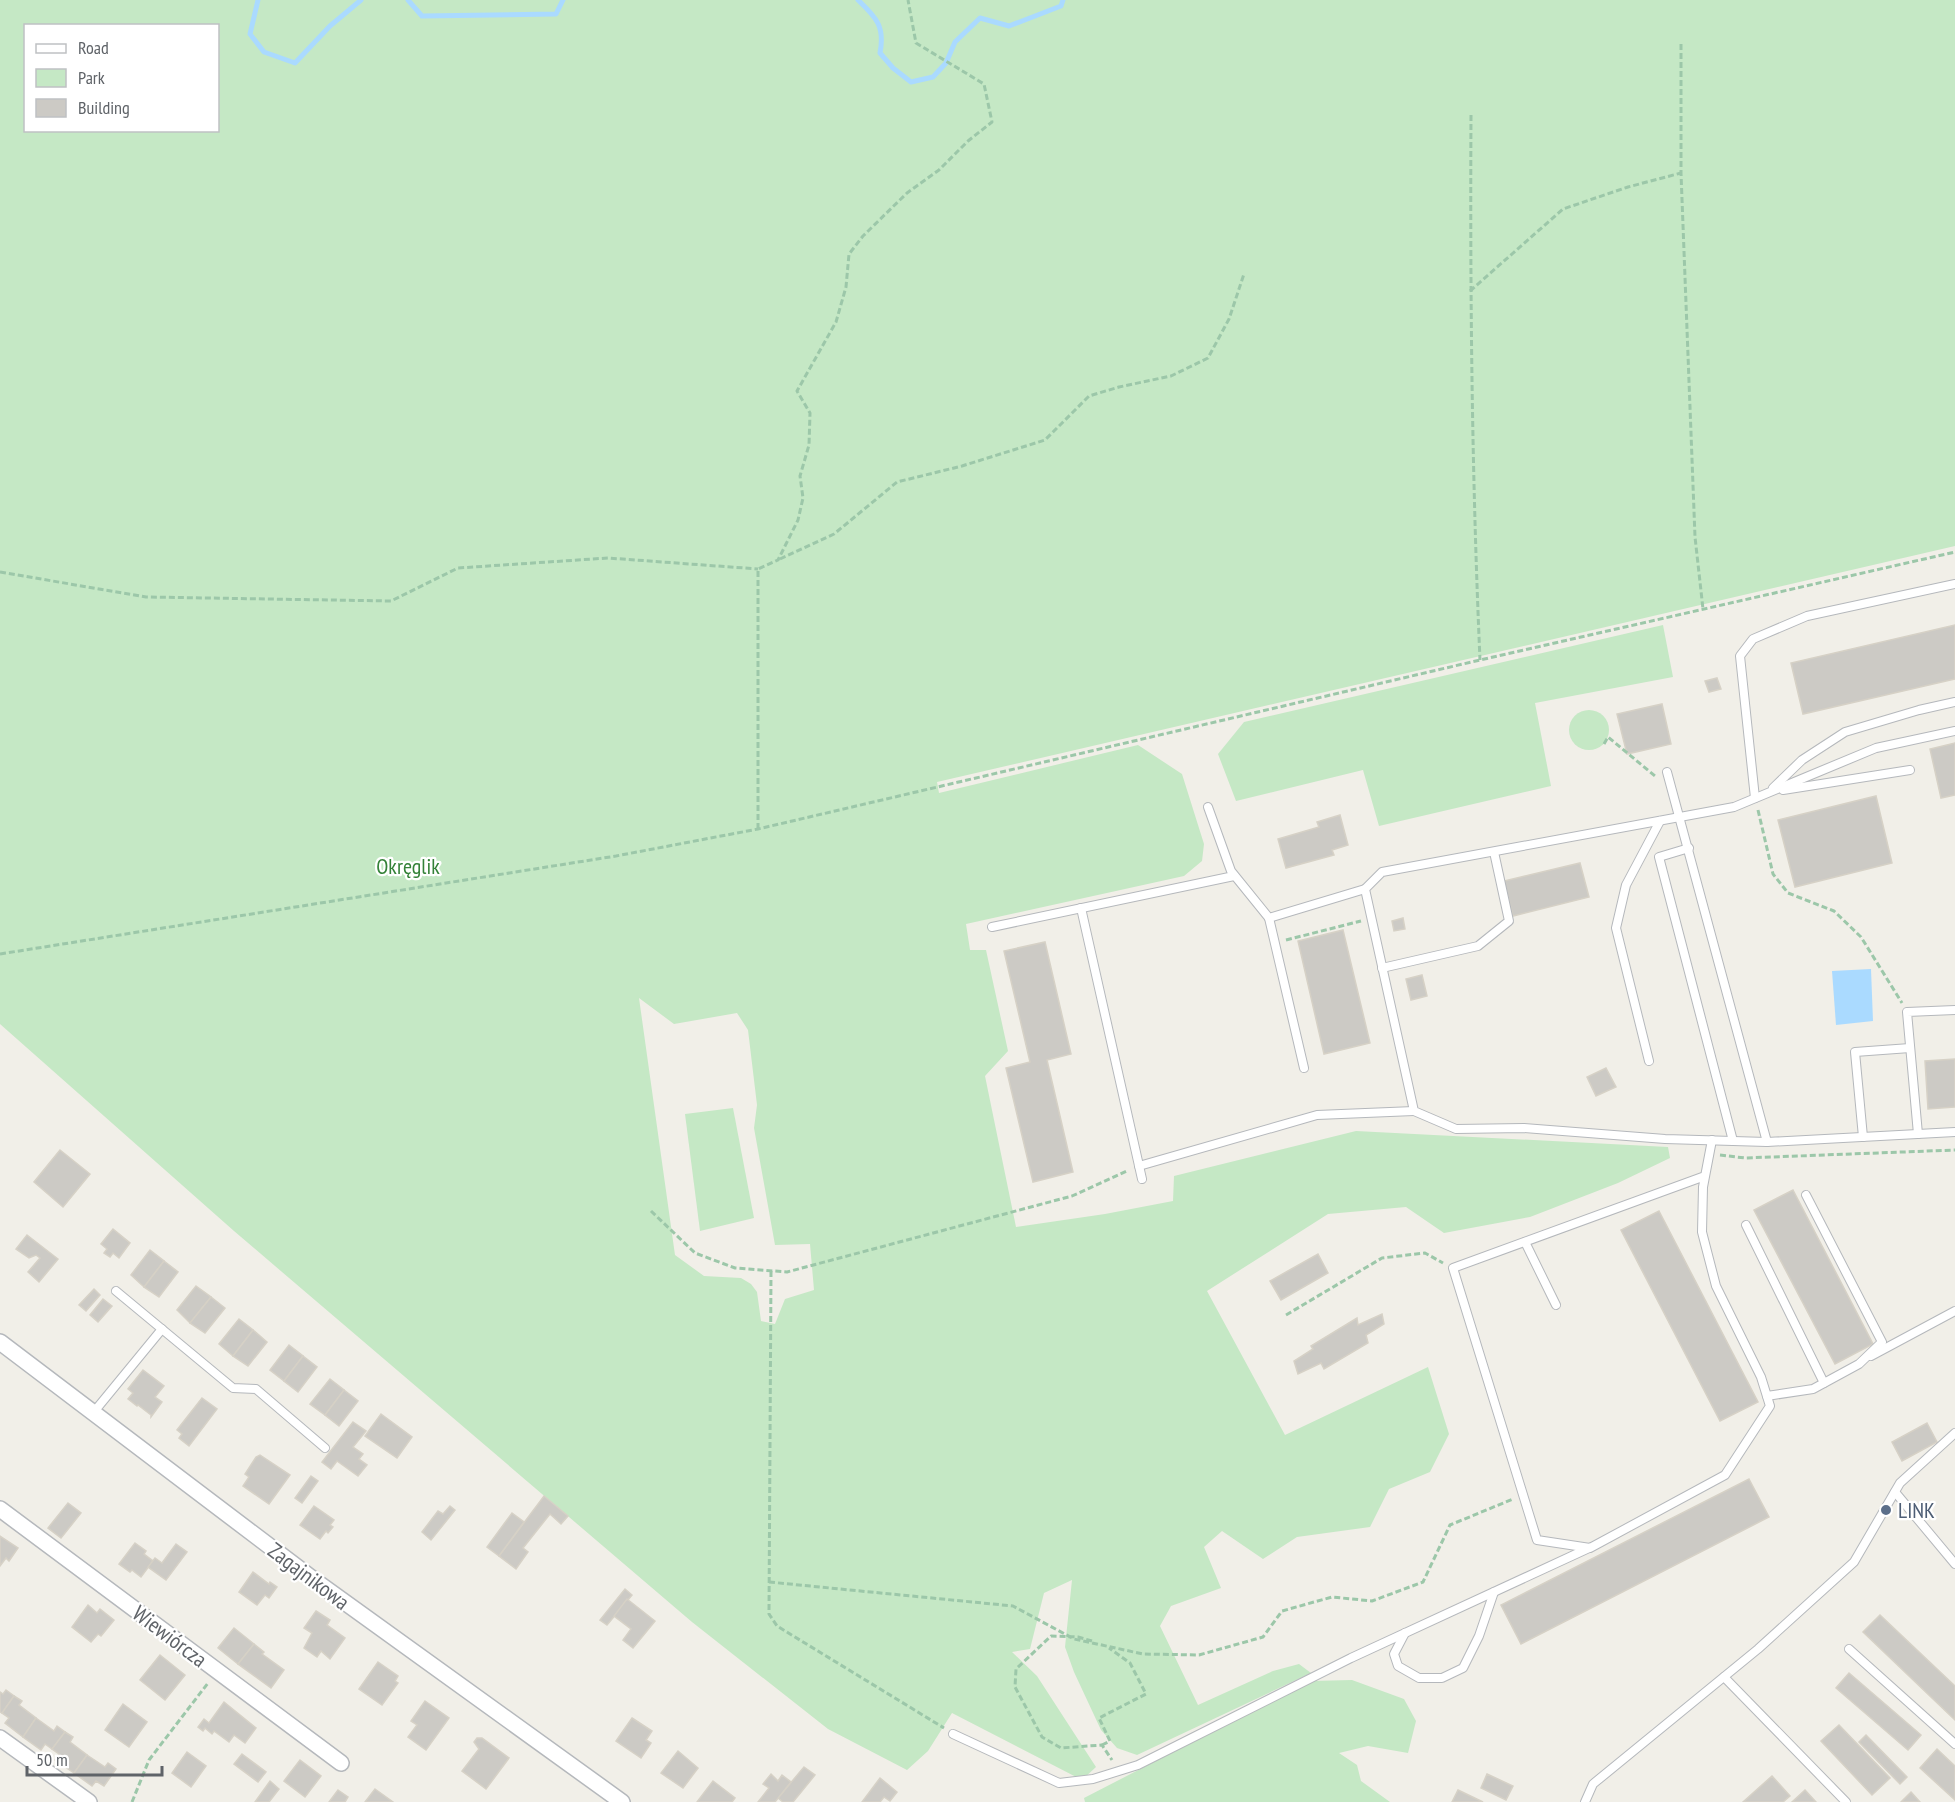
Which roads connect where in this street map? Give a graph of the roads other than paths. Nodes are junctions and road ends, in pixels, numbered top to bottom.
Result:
1 (1955, 584) edge
2 (1955, 702) edge
3 (1955, 731) edge
4 (1910, 770) dead end
5 (1667, 772) dead end
6 (1770, 792) junction
7 (1755, 798) junction
8 (1208, 807) dead end
9 (1680, 817) junction
10 (1660, 821) junction
11 (1689, 848) junction
12 (1494, 852) junction
13 (1234, 876) junction
14 (1365, 889) junction
15 (1081, 908) junction
16 (1269, 918) junction
17 (992, 927) dead end
18 (1383, 968) junction
19 (1955, 1010) edge
20 (1910, 1048) junction
21 (1649, 1061) dead end
22 (1304, 1068) dead end
23 (1414, 1111) junction
24 (1955, 1132) edge
25 (1918, 1134) junction
26 (1863, 1137) junction
27 (1713, 1140) junction
28 (1733, 1141) junction
29 (1767, 1142) junction
30 (1139, 1166) junction
31 (1705, 1176) junction
32 (1142, 1179) dead end
33 (1806, 1195) dead end
34 (1746, 1225) dead end
35 (1525, 1242) junction
36 (116, 1291) dead end
37 (1556, 1305) dead end
38 (1955, 1311) edge
39 (162, 1329) junction
40 (0, 1342) edge
41 (1862, 1361) junction
42 (1824, 1383) junction
43 (1767, 1396) junction
44 (93, 1413) junction
45 (1955, 1433) edge
46 (325, 1448) dead end
47 (1895, 1492) junction
48 (0, 1509) edge
49 (1590, 1548) junction
50 (1955, 1564) edge
51 (1494, 1592) junction
52 (1405, 1633) junction
53 (1849, 1649) dead end
54 (1724, 1677) junction
55 (953, 1734) road end
56 (0, 1738) edge
57 (1955, 1744) edge
58 (341, 1763) dead end
59 (89, 1802) edge
60 (622, 1802) edge
61 (1585, 1802) edge
62 (1846, 1802) edge

1 - 7 lane
2 - 6 lane
3 - 6 lane
4 - 6 lane
5 - 9 lane
6 - 7 lane
7 - 9 lane
8 - 13 lane
9 - 10 lane
9 - 11 lane
10 - 12 lane
10 - 21 lane
11 - 28 lane
11 - 29 lane
12 - 14 lane
12 - 18 lane
13 - 15 lane
13 - 16 lane
14 - 16 lane
14 - 18 lane
15 - 17 lane
15 - 30 lane
16 - 22 lane
18 - 23 lane
19 - 20 lane
20 - 25 lane
20 - 26 lane
23 - 27 lane
23 - 30 lane
24 - 25 lane
25 - 26 lane
26 - 29 lane
27 - 28 lane
27 - 31 lane
28 - 29 lane
30 - 32 lane
31 - 35 lane
31 - 43 lane
33 - 41 lane
34 - 42 lane
35 - 37 lane
35 - 49 lane
36 - 39 lane
38 - 41 lane
39 - 44 lane
39 - 46 lane
40 - 44 street, Zagajnikowa
41 - 42 lane
42 - 43 lane
43 - 49 lane
44 - 60 street, Zagajnikowa
45 - 47 lane
47 - 50 lane
47 - 54 lane
48 - 58 street, Wiewiórcza
49 - 51 lane
51 - 52 lane
51 - 52 lane
52 - 55 lane
53 - 57 lane
54 - 61 lane
54 - 62 lane
56 - 59 street

